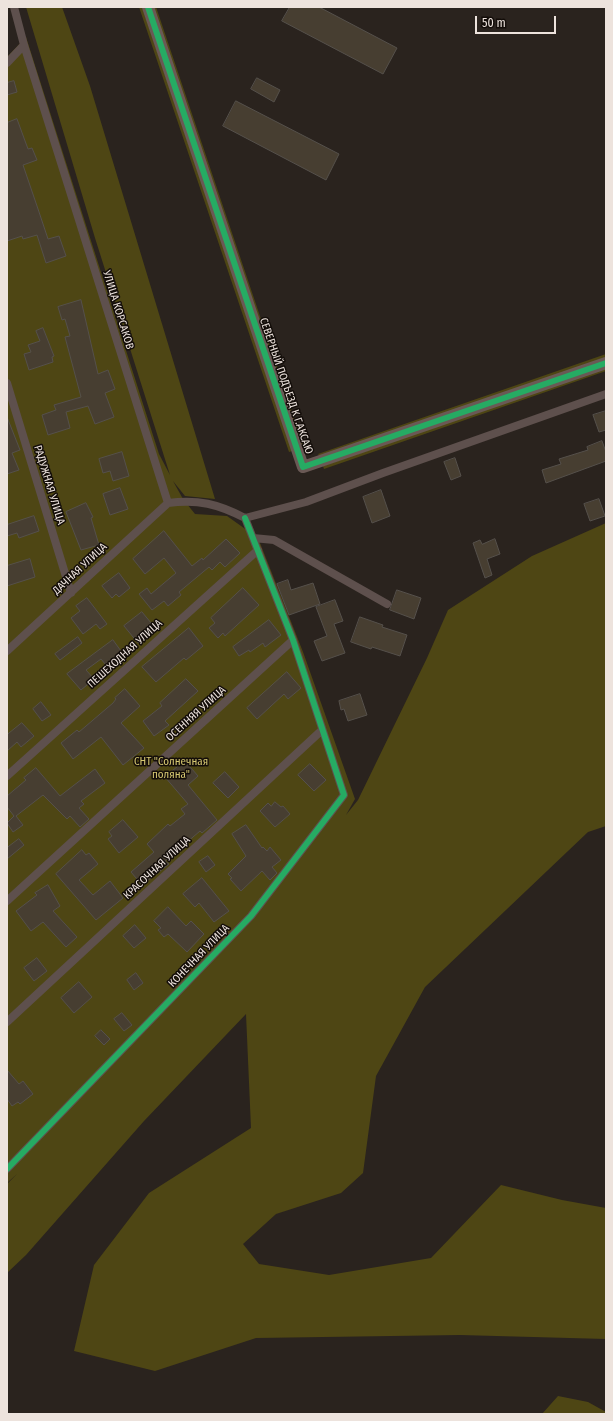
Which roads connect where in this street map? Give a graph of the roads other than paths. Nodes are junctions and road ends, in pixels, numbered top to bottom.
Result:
1 (14, 7) edge
2 (148, 7) edge
3 (24, 45) junction
4 (7, 63) edge
5 (606, 363) edge
6 (7, 383) edge
7 (606, 394) edge
8 (168, 503) junction
9 (245, 518) junction
10 (253, 538) junction
11 (258, 550) junction
12 (71, 593) junction
13 (387, 604) dead end
14 (293, 640) junction
15 (7, 651) edge
16 (322, 730) junction
17 (7, 776) edge
18 (7, 901) edge
19 (7, 1022) edge
20 (7, 1169) edge

1 - 3 street, УЛИЦА КОРСАКОВ
2 - 5 street, СЕВЕРНЫЙ ПОДЪЕЗД К Г.АКСАЮ
3 - 4 street
3 - 8 street, УЛИЦА КОРСАКОВ
6 - 12 street, РАДУЖНАЯ УЛИЦА
7 - 9 street
8 - 9 street
8 - 12 street, ДАЧНАЯ УЛИЦА
9 - 10 street
10 - 11 street
10 - 13 street
11 - 14 street
11 - 17 street, ПЕШЕХОДНАЯ УЛИЦА
12 - 15 street, ДАЧНАЯ УЛИЦА
14 - 16 street
14 - 18 street, ОСЕННЯЯ УЛИЦА
16 - 19 street, КРАСОЧНАЯ УЛИЦА
16 - 20 street, КОНЕЧНАЯ УЛИЦА

